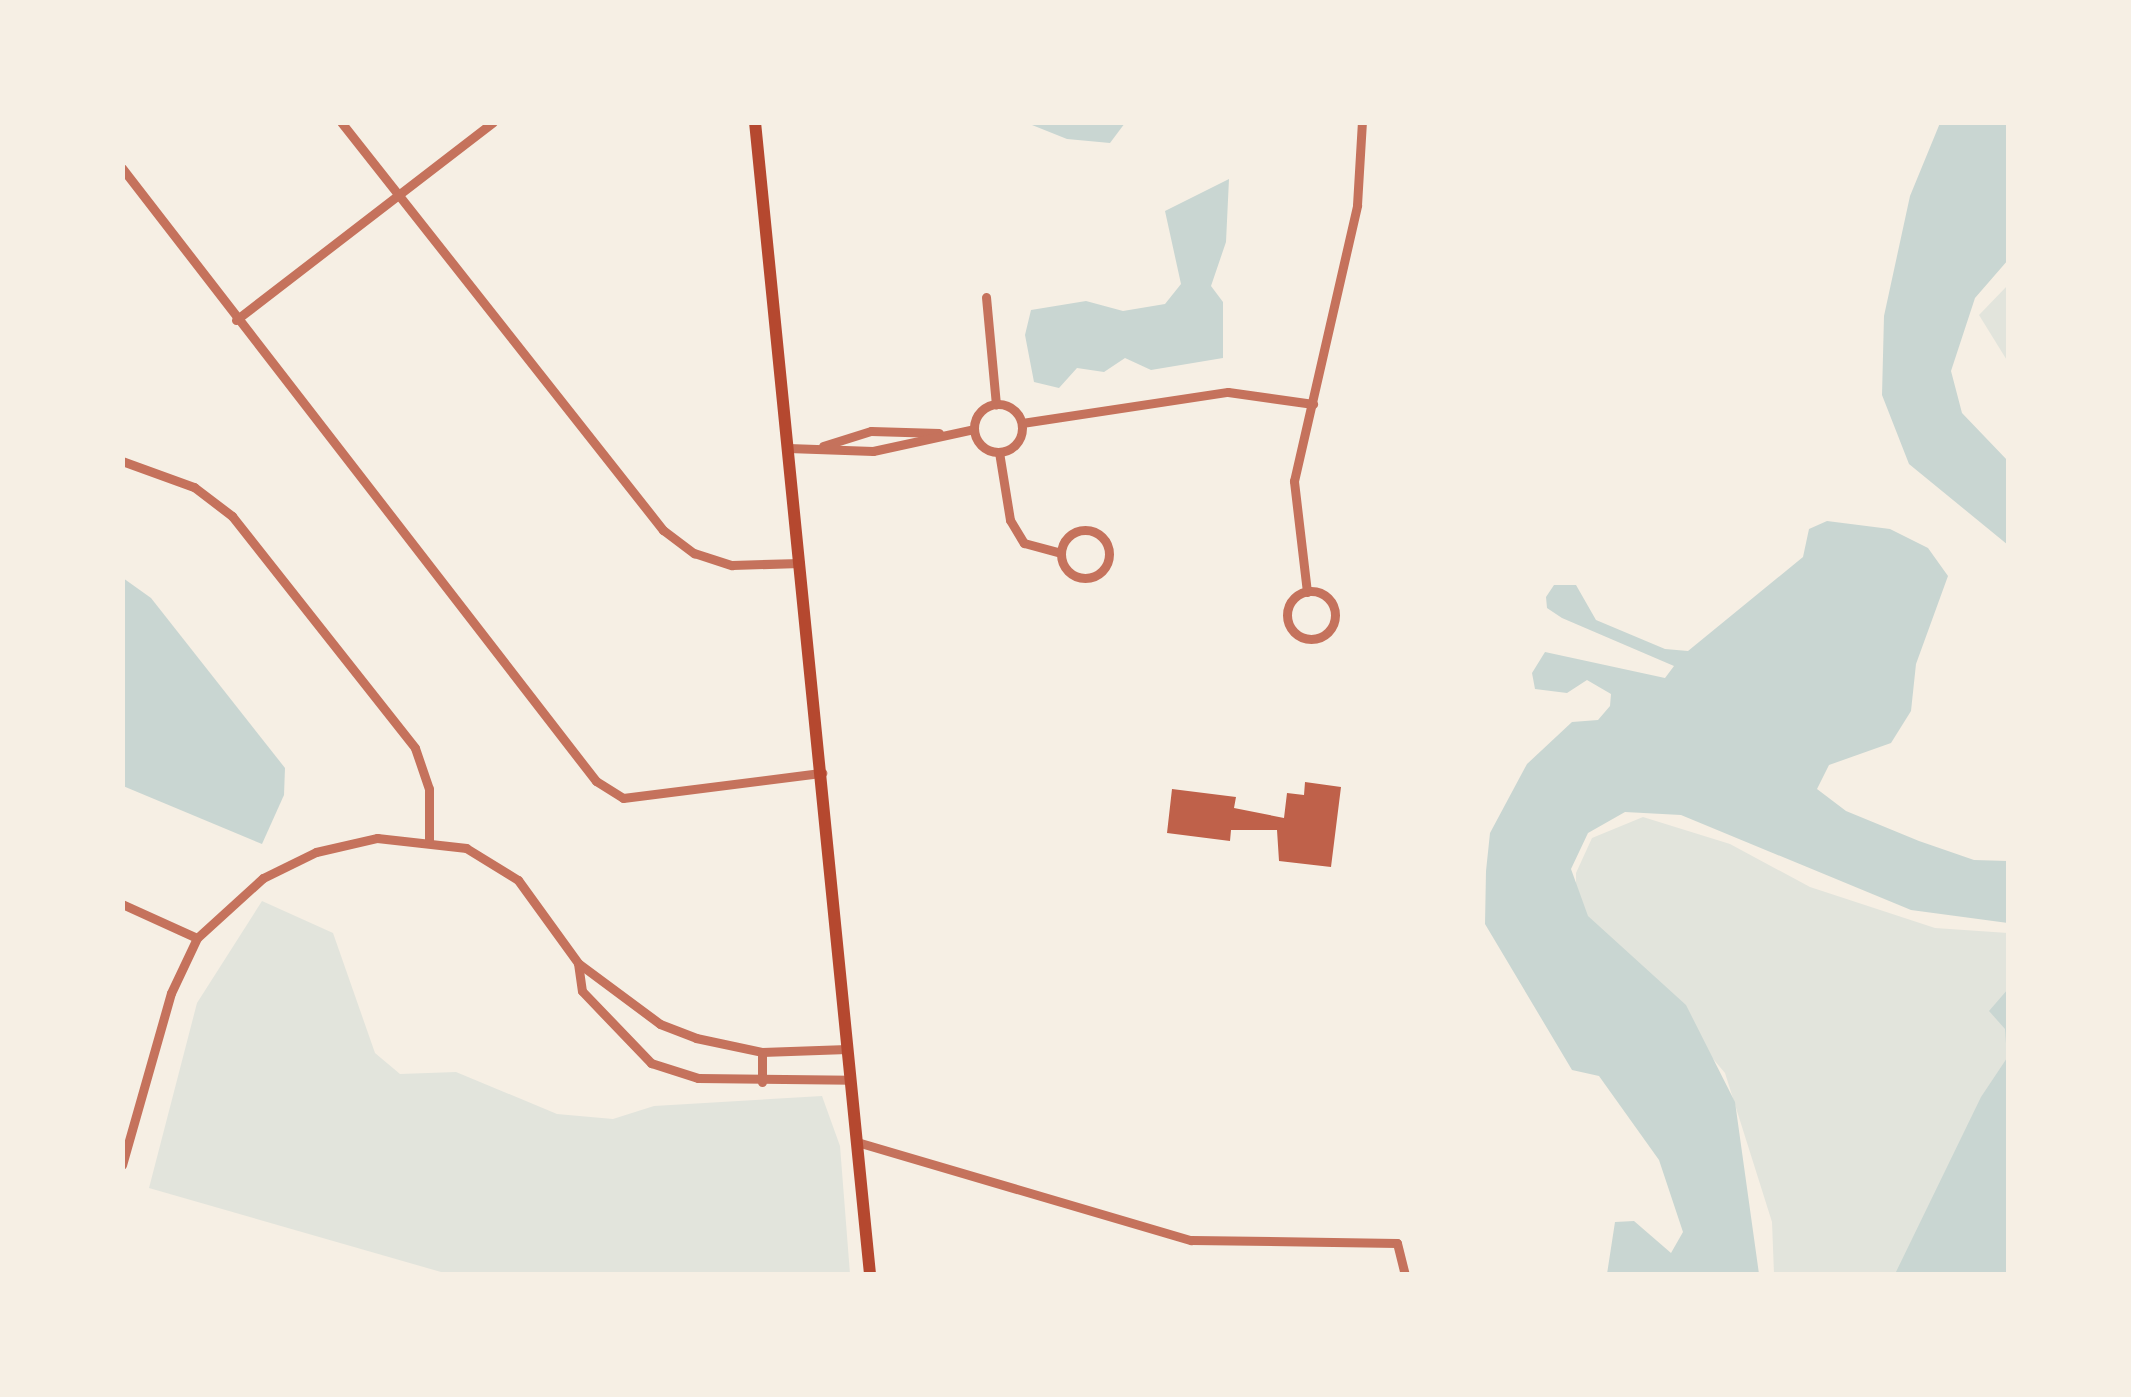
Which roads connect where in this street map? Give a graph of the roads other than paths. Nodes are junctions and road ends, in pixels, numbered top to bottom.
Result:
1 (341, 122) edge
2 (493, 122) edge
3 (756, 122) edge
4 (1362, 122) edge
5 (122, 168) edge
6 (399, 196) junction
7 (986, 297) dead end
8 (236, 320) junction
9 (1313, 404) junction
10 (996, 405) junction
11 (1022, 424) junction
12 (889, 429) junction
13 (974, 429) junction
14 (853, 434) junction
15 (942, 434) junction
16 (823, 446) junction
17 (788, 448) junction
18 (891, 449) junction
19 (855, 450) junction
20 (999, 452) junction
21 (122, 460) edge
22 (1061, 552) junction
23 (800, 564) junction
24 (1306, 592) junction
25 (822, 773) junction
26 (428, 841) junction
27 (122, 904) edge
28 (197, 938) junction
29 (578, 964) junction
30 (847, 1049) junction
31 (762, 1052) junction
32 (850, 1080) junction
33 (762, 1082) junction
34 (857, 1142) junction
35 (122, 1165) edge
36 (870, 1274) edge
37 (1405, 1274) edge

1 - 6 street
2 - 6 street
3 - 17 main road
4 - 9 street
5 - 8 street
6 - 8 street
6 - 23 street
7 - 10 street
8 - 25 street
9 - 11 street
9 - 24 street
10 - 11 street
10 - 13 street
11 - 20 street
12 - 14 street
12 - 15 street
12 - 18 street
13 - 15 street
13 - 20 street
14 - 16 street
14 - 19 street
15 - 18 street
16 - 17 street
16 - 19 street
17 - 23 main road
18 - 19 street
20 - 22 street
21 - 26 street
22 - 22 street
23 - 25 main road
24 - 24 street
25 - 30 main road
26 - 28 street
26 - 29 street
27 - 28 street
28 - 35 street
29 - 31 street
29 - 33 street
30 - 31 street
30 - 32 main road
31 - 33 street
32 - 33 street
32 - 34 main road
34 - 36 main road
34 - 37 street

